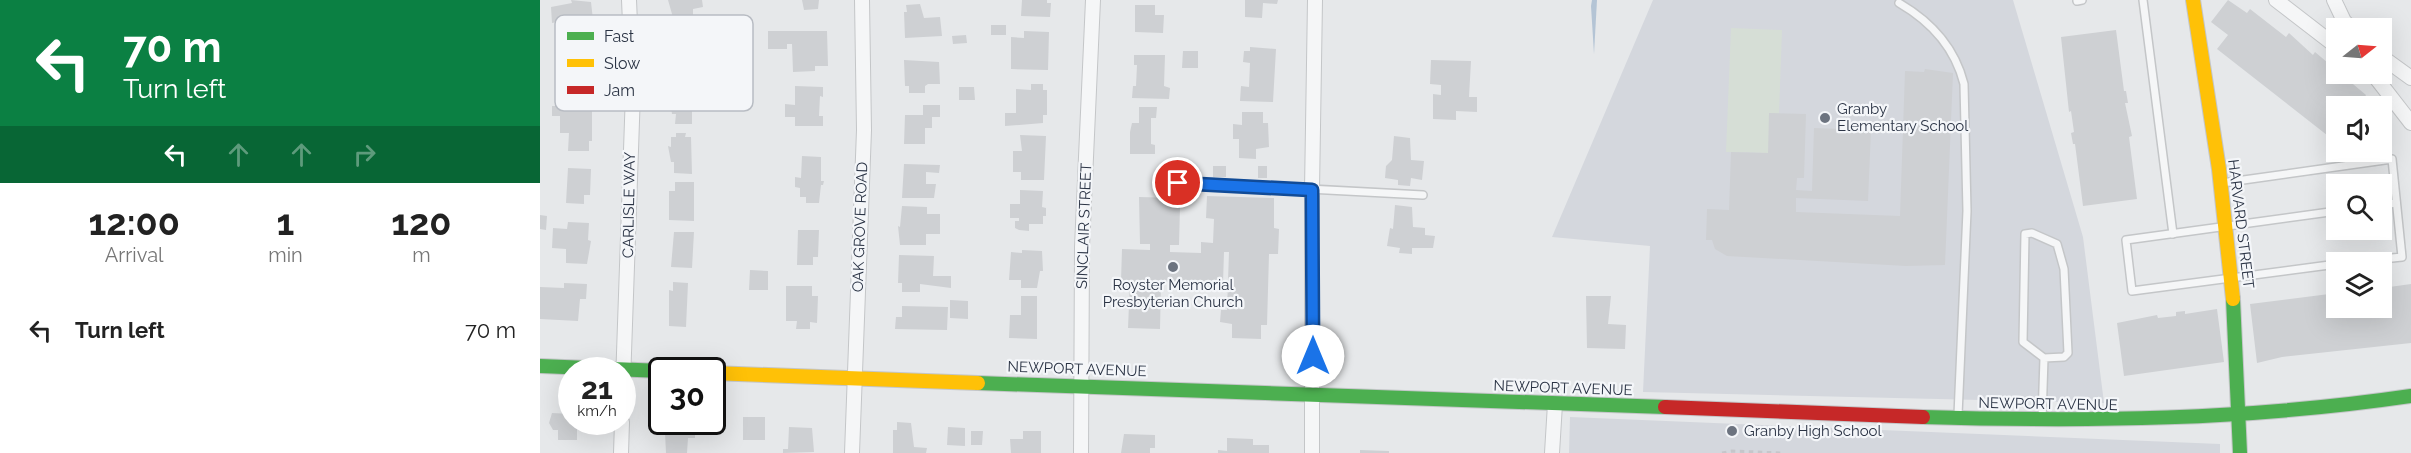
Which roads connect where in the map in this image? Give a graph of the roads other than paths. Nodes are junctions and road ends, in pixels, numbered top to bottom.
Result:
1 (629, 0) edge
2 (862, 0) edge
3 (1093, 0) edge
4 (1315, 0) edge
5 (2082, 0) edge
6 (2143, 0) edge
7 (2193, 0) edge
8 (2276, 0) edge
9 (2334, 0) edge
10 (2077, 1) edge
11 (1899, 3) dead end
12 (630, 15) edge
13 (2343, 18) edge
14 (2326, 39) edge
15 (2392, 64) edge
16 (2411, 78) edge
17 (2382, 84) edge
18 (632, 111) edge
19 (2409, 116) edge
20 (1178, 183) dead end
21 (2220, 183) junction
22 (1312, 190) junction
23 (1423, 195) dead end
24 (2396, 203) junction
25 (2392, 204) edge
26 (2326, 212) edge
27 (2225, 226) junction
28 (2173, 234) junction
29 (2392, 258) edge
30 (2326, 265) edge
31 (2232, 277) junction
32 (624, 357) edge
33 (2044, 358) junction
34 (540, 366) edge
35 (558, 367) edge
36 (726, 373) edge
37 (855, 378) junction
38 (1083, 386) junction
39 (1313, 394) junction
40 (2411, 396) edge
41 (1555, 404) junction
42 (2240, 416) junction
43 (1958, 419) junction
44 (2042, 421) junction
45 (622, 435) edge
46 (621, 453) edge
47 (852, 453) edge
48 (1081, 453) edge
49 (1312, 453) edge
50 (1552, 453) edge
51 (2240, 453) edge

1 - 12 street, CARLISLE WAY
2 - 37 street, OAK GROVE ROAD
3 - 38 street, SINCLAIR STREET
4 - 22 street
5 - 10 lane
6 - 28 lane
7 - 21 street, HARVARD STREET
8 - 14 street
9 - 13 street
11 - 43 lane
15 - 16 street
17 - 19 street
18 - 32 street, CARLISLE WAY
20 - 22 lane
21 - 24 lane
21 - 27 street, HARVARD STREET
22 - 23 lane
22 - 39 street
24 - 25 lane
24 - 29 lane
26 - 27 lane
27 - 28 lane
27 - 31 street, HARVARD STREET
28 - 31 lane
30 - 31 lane
31 - 42 street, HARVARD STREET
33 - 33 lane
33 - 44 lane
34 - 35 street
36 - 37 street, NEWPORT AVENUE
37 - 38 street, NEWPORT AVENUE
37 - 47 street, OAK GROVE ROAD
38 - 39 street, NEWPORT AVENUE
38 - 48 street, SINCLAIR STREET
39 - 41 street, NEWPORT AVENUE
39 - 49 street
40 - 42 street, NEWPORT AVENUE
41 - 43 street, NEWPORT AVENUE
41 - 50 street
42 - 44 street, NEWPORT AVENUE
42 - 51 street, HARVARD STREET
43 - 44 street, NEWPORT AVENUE
45 - 46 street

